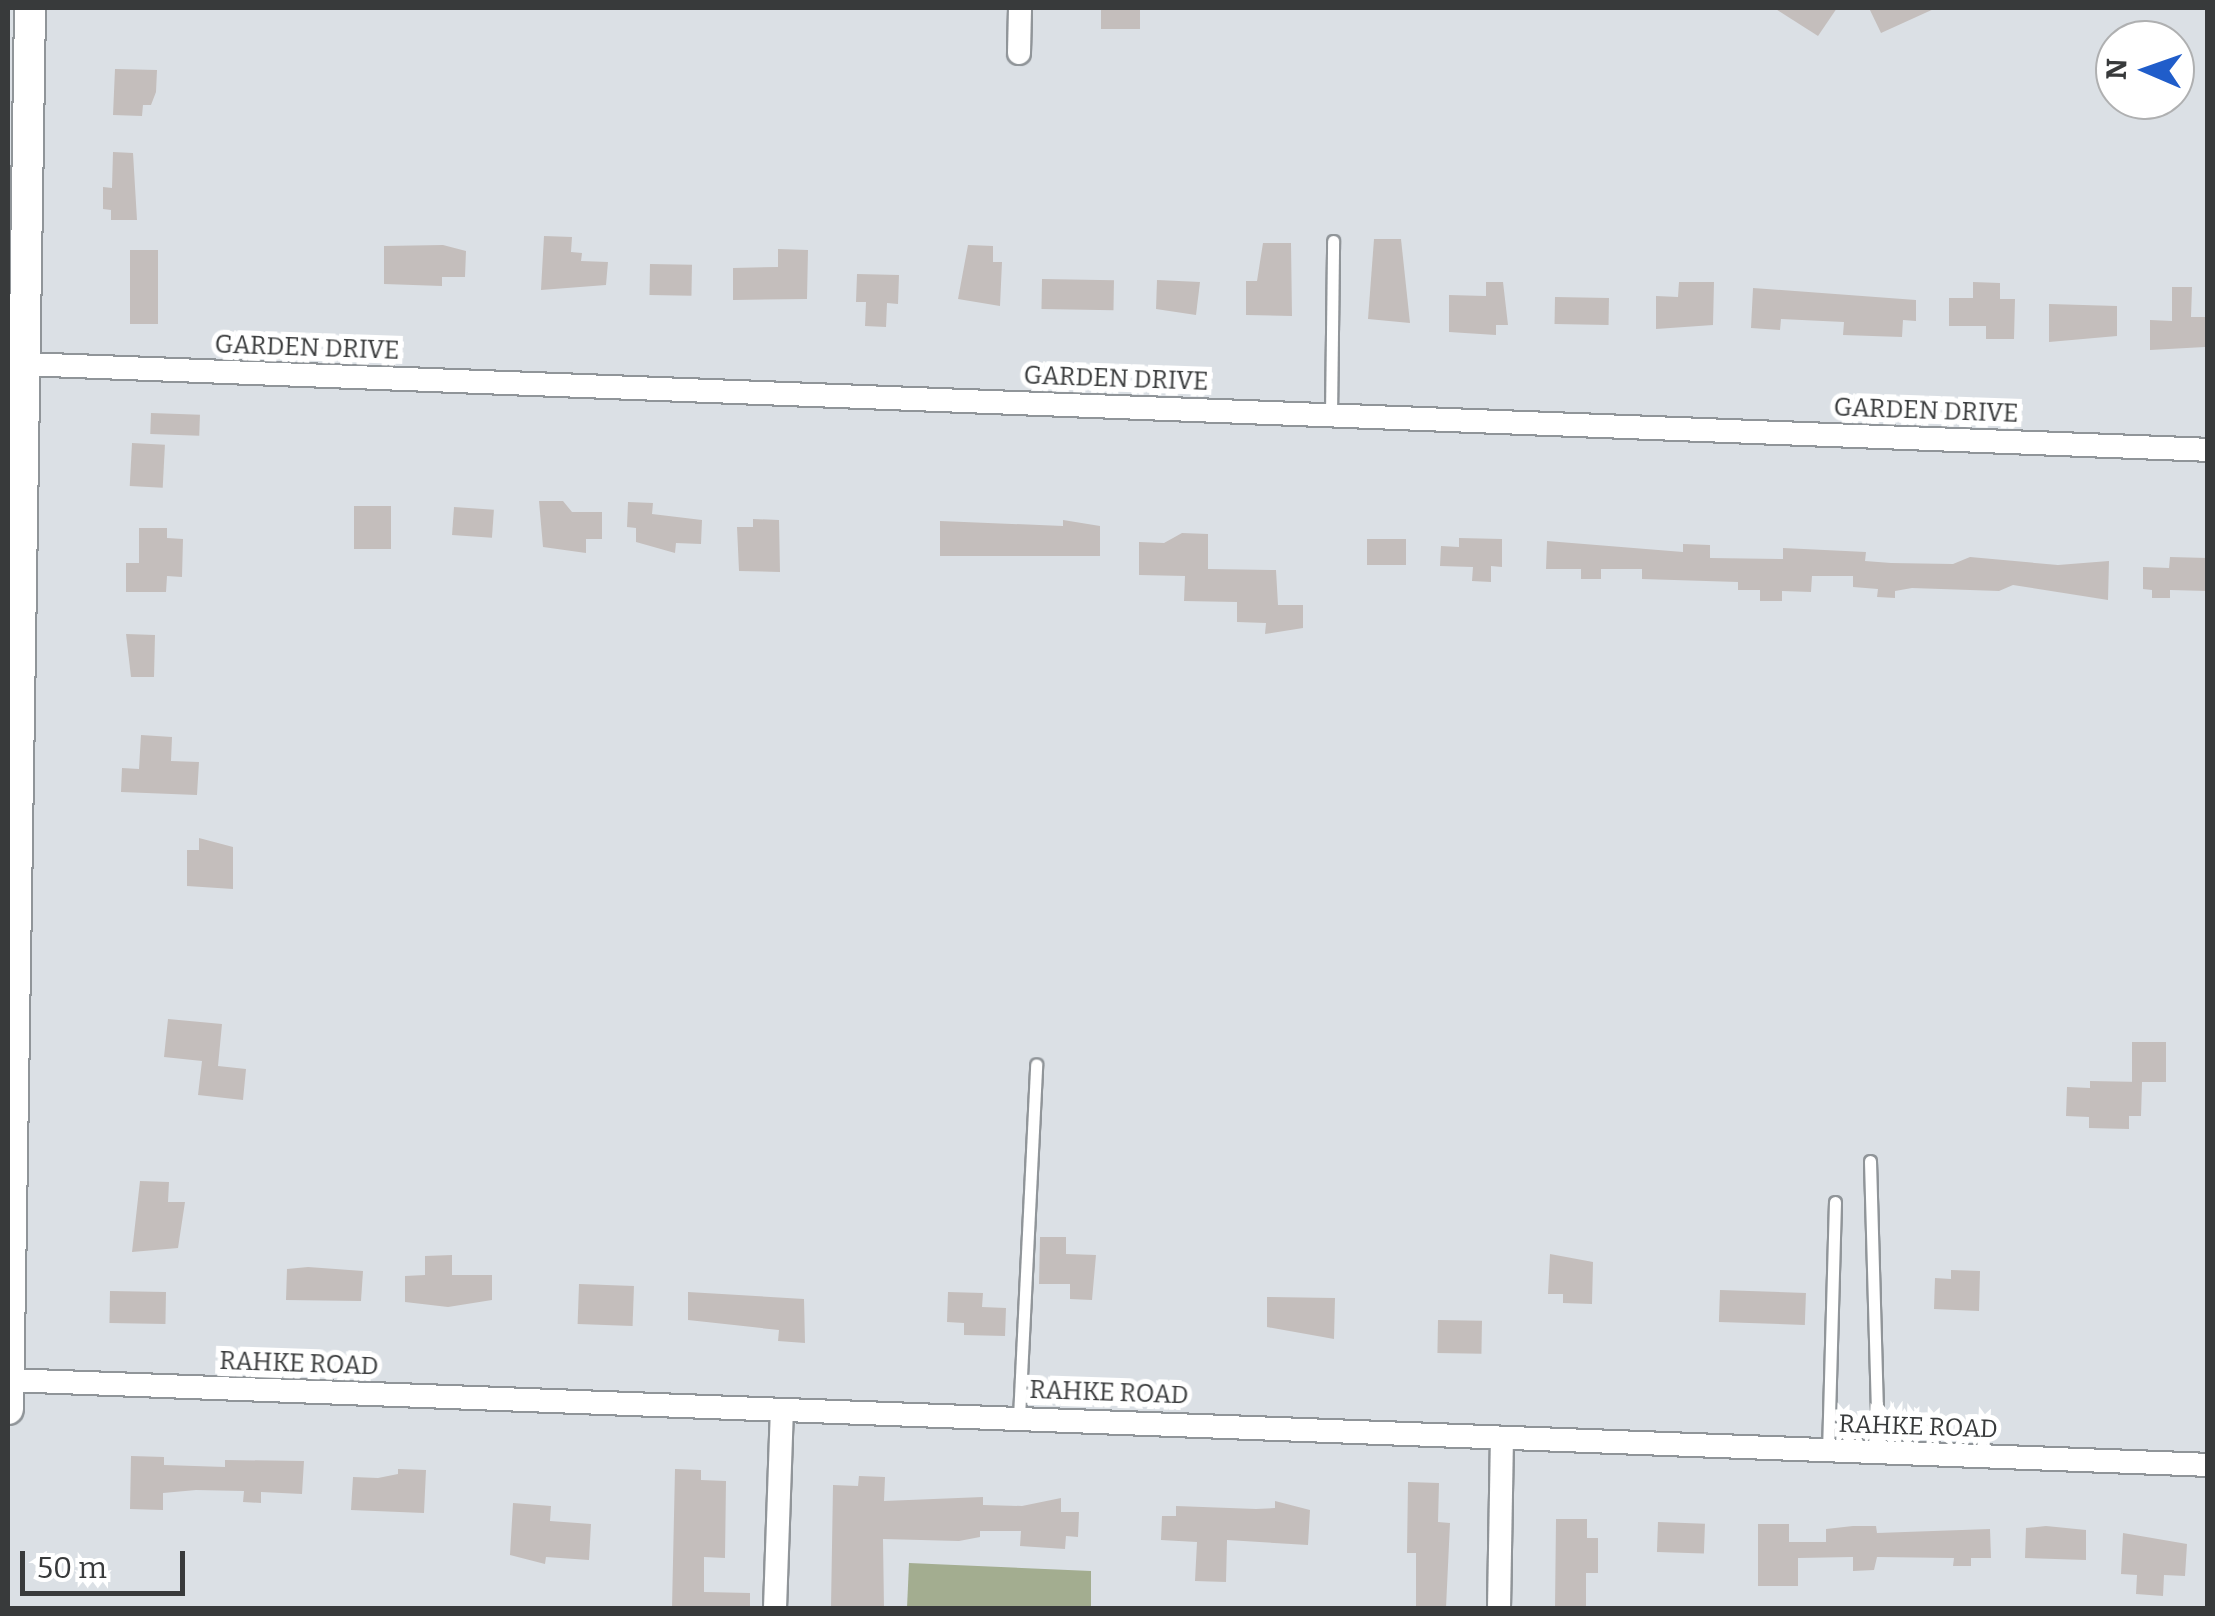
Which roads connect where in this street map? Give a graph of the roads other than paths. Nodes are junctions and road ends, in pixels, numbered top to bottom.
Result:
1 (30, 8) edge
2 (1020, 8) edge
3 (1019, 53) dead end
4 (1334, 242) dead end
5 (17, 266) edge
6 (23, 364) junction
7 (1331, 416) junction
8 (2208, 450) edge
9 (14, 543) edge
10 (10, 1049) edge
11 (1036, 1064) dead end
12 (10, 1130) edge
13 (1870, 1160) dead end
14 (1834, 1202) dead end
15 (8, 1380) edge
16 (8, 1409) edge
17 (782, 1412) junction
18 (1019, 1417) junction
19 (1502, 1440) junction
20 (1828, 1452) junction
21 (1878, 1454) junction
22 (2208, 1465) edge
23 (775, 1608) edge
24 (1499, 1608) edge

1 - 5 street
2 - 3 street
4 - 7 lane
5 - 6 street
6 - 7 street, GARDEN DRIVE
6 - 9 street
7 - 8 street, GARDEN DRIVE
9 - 10 street
10 - 12 street
11 - 18 lane
12 - 15 street
13 - 21 lane
14 - 20 lane
15 - 16 street
15 - 17 street, RAHKE ROAD
17 - 18 street, RAHKE ROAD
17 - 23 street
18 - 19 street, RAHKE ROAD
19 - 20 street, RAHKE ROAD
19 - 24 street
20 - 21 street, RAHKE ROAD
21 - 22 street, RAHKE ROAD

